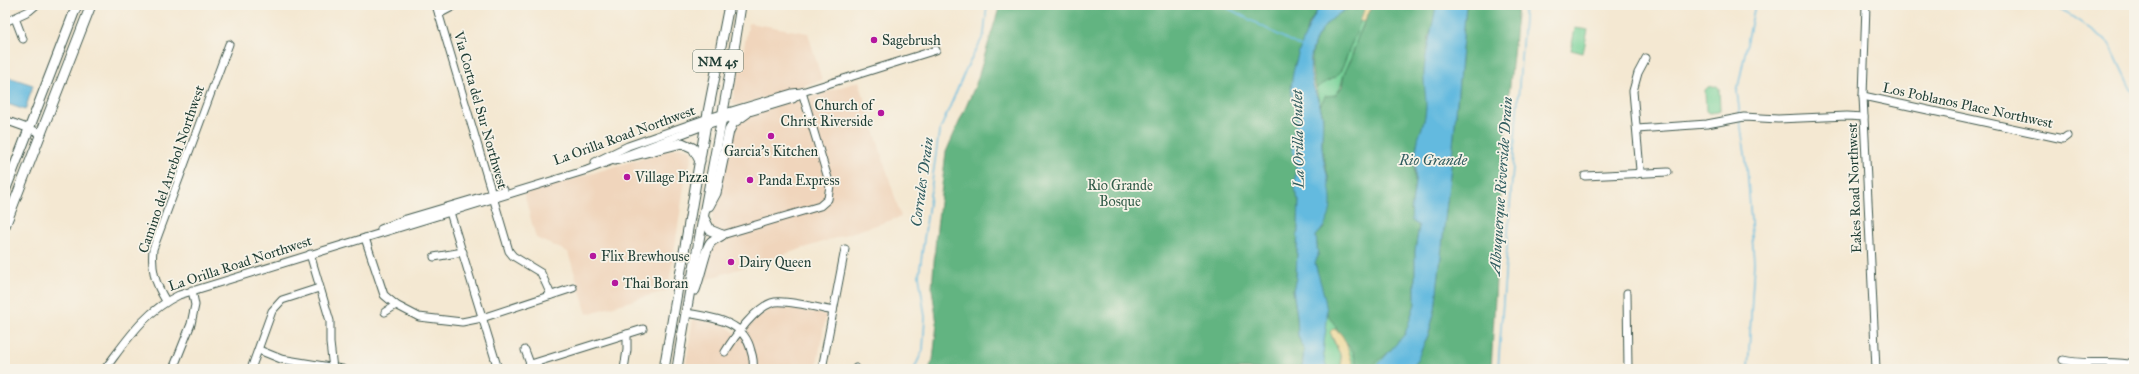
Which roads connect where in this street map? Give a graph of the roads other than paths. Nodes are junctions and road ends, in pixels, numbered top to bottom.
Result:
1 (36, 5) edge
2 (77, 5) edge
3 (91, 5) edge
4 (436, 5) edge
5 (456, 5) edge
6 (729, 5) edge
7 (741, 5) edge
8 (1866, 5) edge
9 (439, 14) junction
10 (15, 18) junction
11 (5, 22) edge
12 (23, 40) dead end
13 (229, 44) dead end
14 (936, 50) dead end
15 (1646, 58) dead end
16 (802, 92) junction
17 (1863, 96) junction
18 (747, 113) junction
19 (723, 117) junction
20 (1864, 117) junction
21 (5, 120) edge
22 (707, 121) junction
23 (30, 129) junction
24 (1637, 129) junction
25 (41, 133) junction
26 (2067, 136) dead end
27 (615, 160) junction
28 (700, 161) junction
29 (1668, 172) dead end
30 (1637, 174) junction
31 (1585, 176) dead end
32 (5, 191) edge
33 (492, 196) junction
34 (449, 210) junction
35 (705, 216) junction
36 (5, 226) edge
37 (722, 235) junction
38 (365, 238) junction
39 (845, 249) dead end
40 (463, 252) junction
41 (310, 254) junction
42 (434, 257) dead end
43 (319, 288) junction
44 (573, 288) dead end
45 (192, 290) junction
46 (1628, 293) dead end
47 (550, 295) junction
48 (166, 301) junction
49 (675, 304) junction
50 (396, 305) junction
51 (688, 310) junction
52 (833, 311) junction
53 (385, 312) dead end
54 (482, 318) junction
55 (643, 329) dead end
56 (740, 330) junction
57 (627, 334) junction
58 (259, 350) junction
59 (525, 350) dead end
60 (725, 352) dead end
61 (2063, 360) dead end
62 (2134, 365) edge
63 (532, 366) edge
64 (333, 368) edge
65 (105, 369) edge
66 (173, 369) edge
67 (251, 369) edge
68 (342, 369) edge
69 (498, 369) edge
70 (624, 369) edge
71 (664, 369) edge
72 (668, 369) edge
73 (676, 369) edge
74 (753, 369) edge
75 (822, 369) edge
76 (1628, 369) edge
77 (1876, 369) edge

1 - 10 street
2 - 23 main road
3 - 25 main road
4 - 9 street, Via Corta del Sur Northwest
5 - 9 street
6 - 22 main road, NM 45
7 - 19 main road, NM 45
8 - 17 street, Eakes Road Northwest
9 - 33 street, Via Corta del Sur Northwest
10 - 11 street
10 - 12 street
13 - 48 street, Camino del Arrebol Northwest
14 - 16 street, La Orilla Road Northwest
15 - 24 street
16 - 18 street, La Orilla Road Northwest
16 - 19 street, La Orilla Road Northwest
16 - 37 street
17 - 20 street, Eakes Road Northwest
17 - 26 street, Los Poblanos Place Northwest
18 - 19 street, La Orilla Road Northwest
18 - 35 main road
19 - 22 street, La Orilla Road Northwest
19 - 35 main road, NM 45
20 - 24 street
20 - 77 street, Eakes Road Northwest
21 - 23 street
22 - 27 street, La Orilla Road Northwest
22 - 28 main road, NM 45
22 - 33 street, La Orilla Road Northwest
23 - 25 street
23 - 32 main road
24 - 30 street
25 - 36 main road
27 - 28 main road
27 - 33 street, La Orilla Road Northwest
28 - 49 main road, NM 45
29 - 30 street
30 - 31 street
33 - 34 street, La Orilla Road Northwest
33 - 47 street, Via Corta del Sur Northwest
34 - 38 street, La Orilla Road Northwest
34 - 40 street
35 - 37 main road
35 - 51 main road, NM 45
37 - 51 main road
38 - 41 street, La Orilla Road Northwest
38 - 50 street
39 - 52 street
40 - 42 street
40 - 54 street
41 - 43 street
41 - 45 street, La Orilla Road Northwest
43 - 58 street
43 - 64 street
44 - 47 street
45 - 48 street, La Orilla Road Northwest
45 - 66 street
46 - 76 street
47 - 54 street
48 - 65 street, La Orilla Road Northwest
49 - 71 main road, NM 45
49 - 72 main road
50 - 53 street
50 - 54 street
51 - 56 street
51 - 73 main road, NM 45
52 - 56 street
52 - 75 street
54 - 69 street
55 - 57 street
56 - 60 street
56 - 74 street
57 - 63 street
57 - 70 street
58 - 64 street
58 - 67 street
59 - 63 street
61 - 62 street
64 - 68 street

